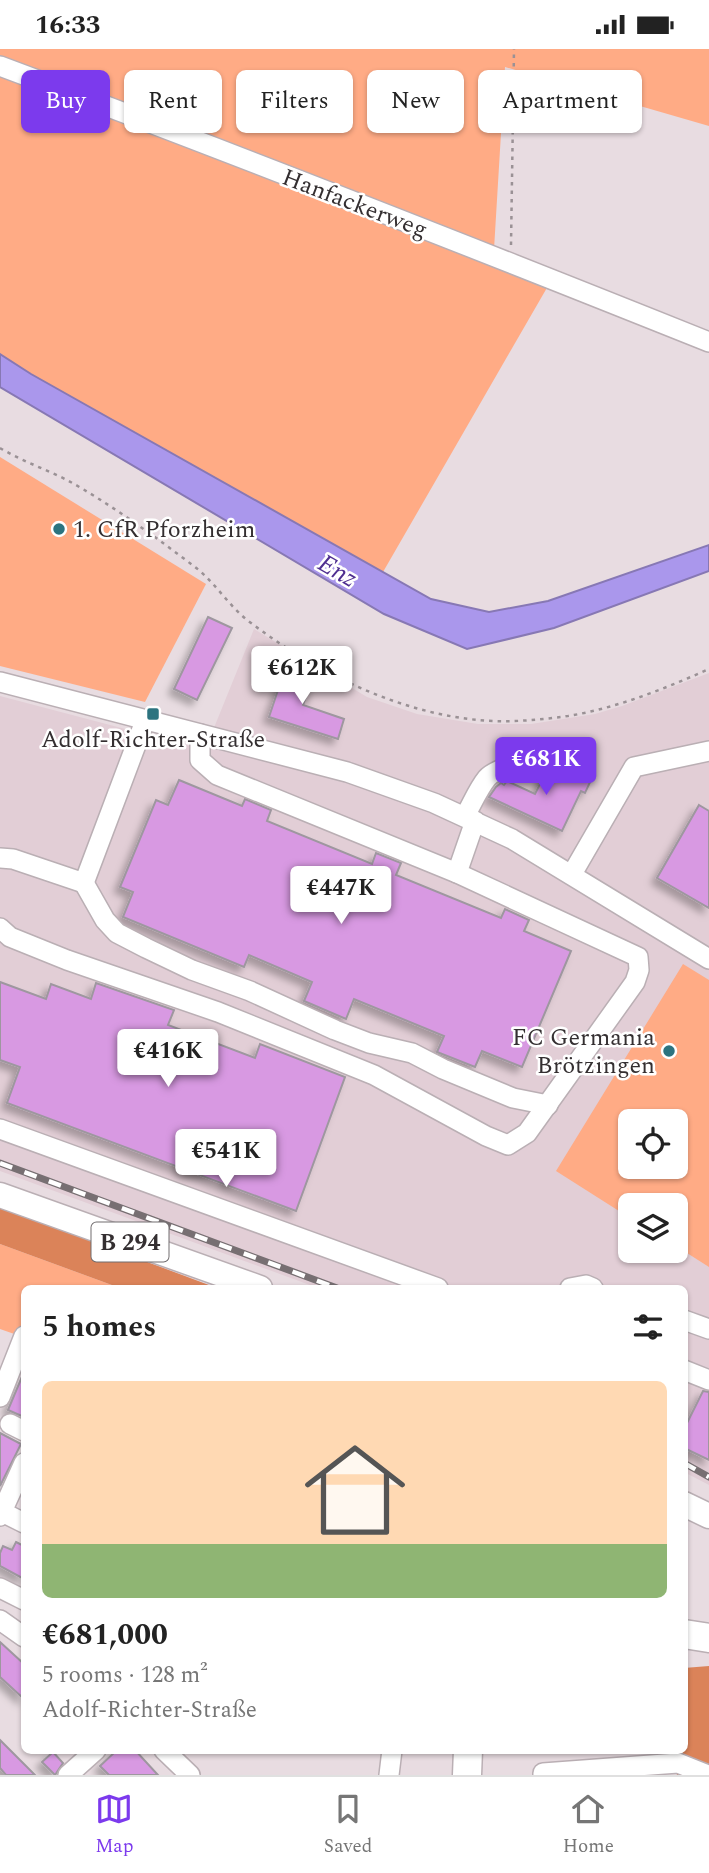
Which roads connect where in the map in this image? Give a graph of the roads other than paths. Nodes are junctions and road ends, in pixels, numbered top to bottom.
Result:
1 (0, 66) edge
2 (709, 342) edge
3 (0, 682) edge
4 (145, 721) junction
5 (200, 734) junction
6 (709, 751) edge
7 (577, 754) dead end
8 (470, 818) junction
9 (0, 857) edge
10 (457, 873) junction
11 (572, 874) junction
12 (84, 883) junction
13 (0, 928) edge
14 (709, 959) edge
15 (548, 1105) junction
16 (0, 1129) edge
17 (0, 1195) edge
18 (252, 1285) edge
19 (430, 1285) edge
20 (688, 1321) edge
21 (709, 1329) edge
22 (21, 1344) edge
23 (688, 1372) edge
24 (709, 1380) edge
25 (0, 1397) edge
26 (21, 1470) edge
27 (688, 1506) edge
28 (1, 1514) edge
29 (709, 1516) edge
30 (21, 1522) edge
31 (0, 1588) edge
32 (21, 1598) edge
33 (0, 1620) edge
34 (21, 1635) edge
35 (688, 1635) edge
36 (709, 1638) edge
37 (92, 1754) edge
38 (168, 1754) edge
39 (392, 1754) edge
40 (468, 1754) edge
41 (543, 1774) edge
42 (68, 1775) edge
43 (190, 1775) edge
44 (389, 1775) edge
45 (467, 1775) edge
46 (708, 1775) edge

1 - 2 street, Hanfackerweg
3 - 4 street
4 - 5 street
4 - 12 street
5 - 8 street
5 - 10 street
6 - 11 street
7 - 8 street
8 - 10 street
8 - 11 street
9 - 12 street
10 - 15 street
11 - 14 street
12 - 15 street
13 - 15 street
16 - 19 street
17 - 18 main road, B 294
20 - 21 street
22 - 25 street
23 - 24 street
26 - 28 street
27 - 29 main road
28 - 30 street
31 - 32 street
33 - 34 street
35 - 36 highway
37 - 42 street
38 - 43 street
39 - 44 street
40 - 45 highway
41 - 46 street

